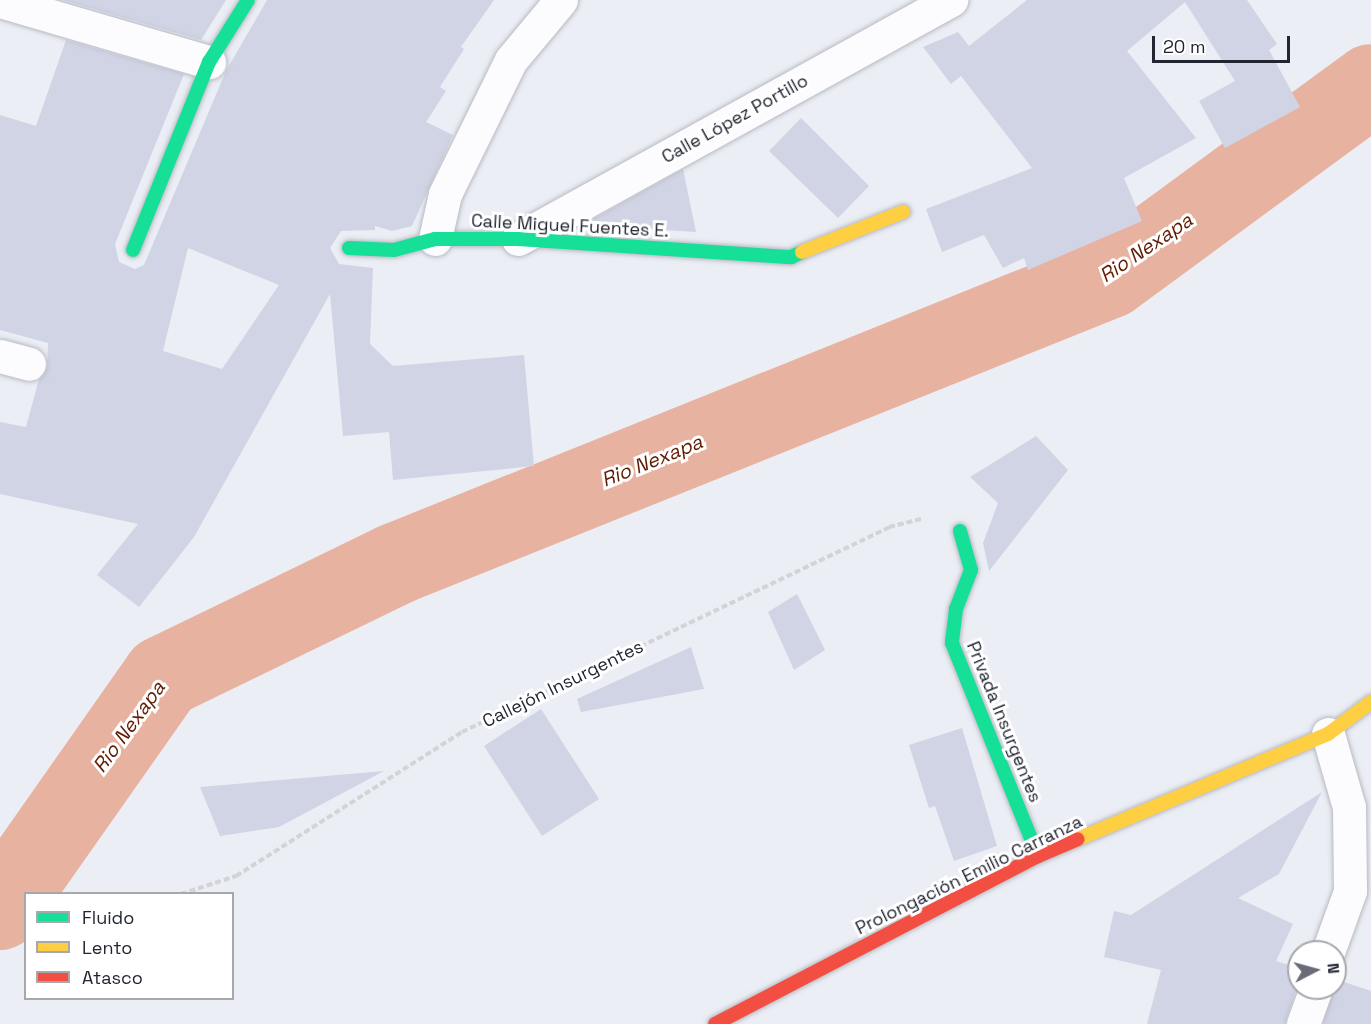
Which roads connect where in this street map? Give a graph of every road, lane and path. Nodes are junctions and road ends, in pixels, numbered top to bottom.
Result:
1 (248, 0) edge
2 (561, 0) edge
3 (951, 0) edge
4 (0, 1) edge
5 (209, 62) junction
6 (903, 212) dead end
7 (435, 239) junction
8 (518, 239) junction
9 (349, 248) dead end
10 (133, 250) dead end
11 (960, 531) joint
12 (1371, 702) edge
13 (1328, 734) junction
14 (1038, 856) junction
15 (188, 892) edge
16 (1332, 940) edge
17 (1312, 1000) edge
18 (715, 1024) edge
19 (1303, 1024) edge

1 - 5 street
2 - 7 street
3 - 8 street, Calle López Portillo
4 - 5 street
5 - 10 street
6 - 8 street, Calle Miguel Fuentes E.
7 - 8 street, Calle Miguel Fuentes E.
7 - 9 street, Calle Miguel Fuentes E.
11 - 14 street, Privada Insurgentes
11 - 15 path, Callejón Insurgentes
12 - 13 street, Prolongación Emilio Carranza
13 - 14 street, Prolongación Emilio Carranza
13 - 16 street
14 - 18 street, Prolongación Emilio Carranza
17 - 19 street

